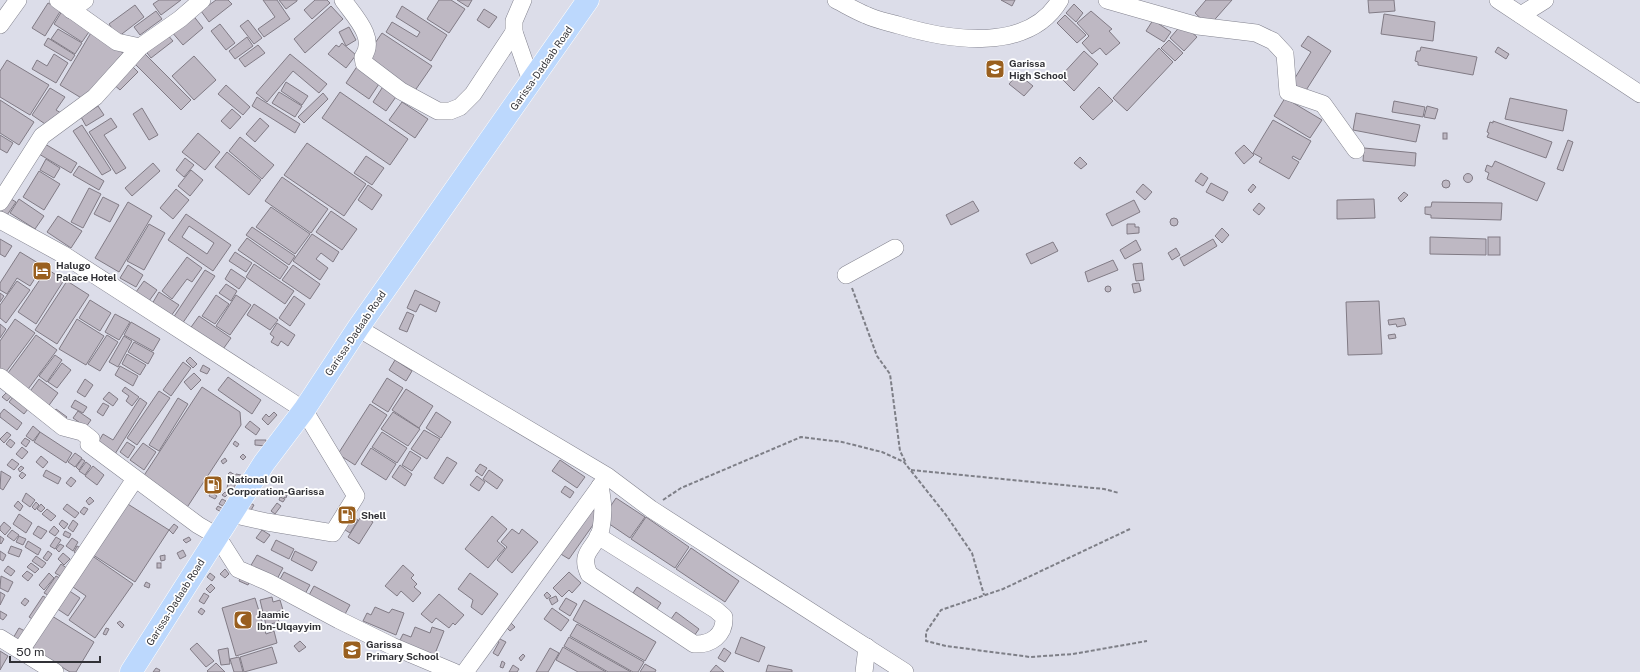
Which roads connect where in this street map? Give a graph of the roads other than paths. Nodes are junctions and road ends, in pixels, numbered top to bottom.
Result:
1 (202, 0) edge
2 (343, 0) edge
3 (523, 0) edge
4 (588, 0) edge
5 (836, 0) edge
6 (1060, 0) edge
7 (1107, 0) edge
8 (1498, 0) edge
9 (1542, 1) edge
10 (71, 3) edge
11 (1521, 15) junction
12 (514, 32) junction
13 (140, 47) junction
14 (531, 82) junction
15 (1640, 94) edge
16 (1356, 150) dead end
17 (0, 202) edge
18 (0, 220) edge
19 (895, 248) dead end
20 (846, 274) road end
21 (358, 328) junction
22 (0, 377) edge
23 (304, 410) junction
24 (135, 478) junction
25 (604, 481) junction
26 (231, 514) junction
27 (218, 536) junction
28 (598, 536) junction
29 (0, 638) edge
30 (867, 647) junction
31 (21, 650) junction
32 (55, 672) edge
33 (131, 672) edge
34 (454, 672) edge
35 (465, 672) edge
36 (864, 672) edge
37 (905, 672) edge

1 - 13 street
2 - 12 street
3 - 12 street
4 - 14 highway, Garissa-Dadaab Road
5 - 6 street
7 - 16 street
8 - 11 street
9 - 11 street
10 - 13 street
11 - 15 street
12 - 14 street
13 - 17 street
14 - 21 highway, Garissa-Dadaab Road
18 - 23 street
19 - 20 street
21 - 23 highway, Garissa-Dadaab Road
21 - 25 street
22 - 24 street
23 - 26 highway, Garissa-Dadaab Road
23 - 26 street
24 - 27 street
24 - 31 street
25 - 28 street
25 - 30 street
25 - 35 street
26 - 27 highway, Garissa-Dadaab Road
27 - 33 highway, Garissa-Dadaab Road
27 - 34 street
28 - 28 street
29 - 31 street
30 - 36 street
30 - 37 street
31 - 32 street

